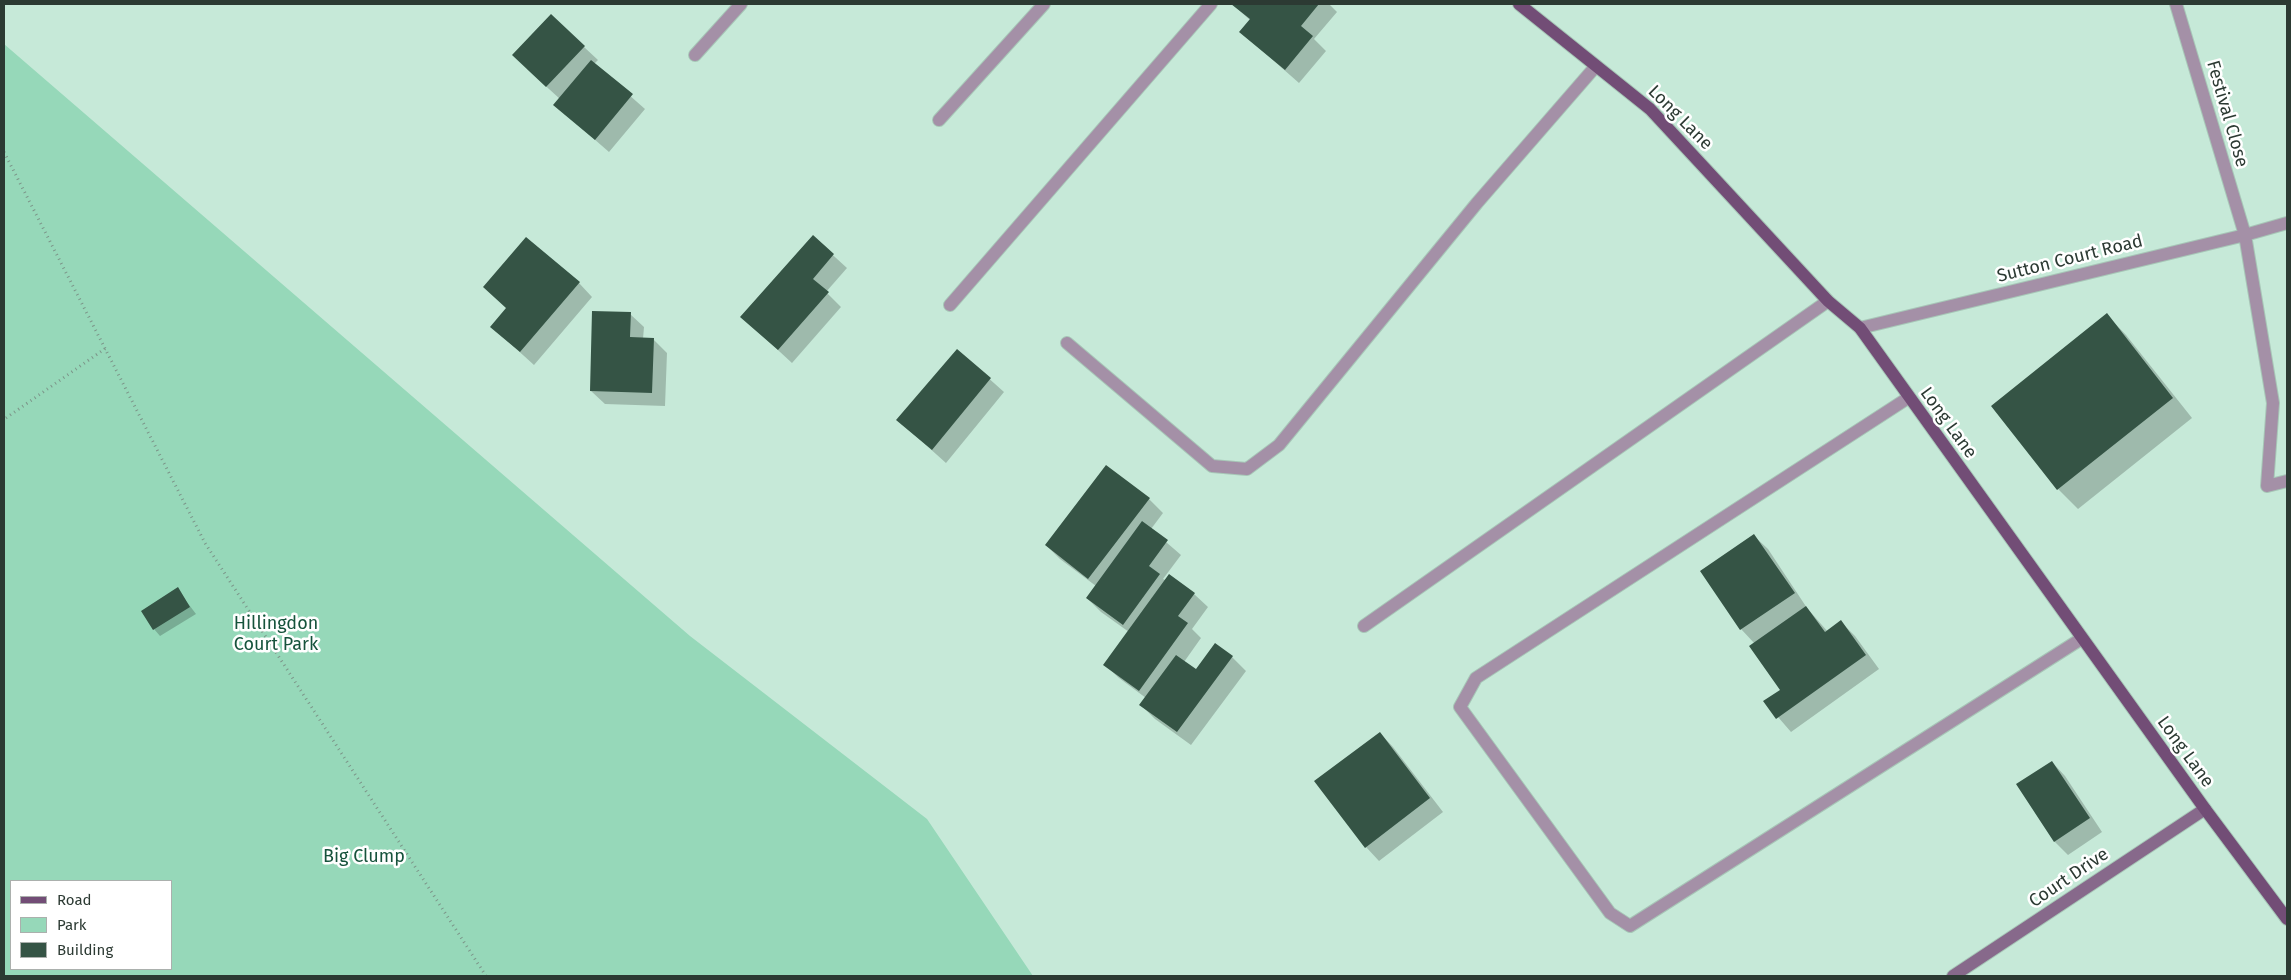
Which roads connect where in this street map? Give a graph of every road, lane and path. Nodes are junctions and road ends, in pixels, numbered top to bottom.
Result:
1 (741, 4) edge
2 (1044, 4) edge
3 (1212, 4) edge
4 (1519, 4) edge
5 (2176, 4) edge
6 (696, 55) dead end
7 (1596, 66) junction
8 (939, 120) dead end
9 (4, 152) edge
10 (2287, 223) edge
11 (2245, 235) junction
12 (1828, 301) junction
13 (950, 305) dead end
14 (1860, 328) junction
15 (1067, 342) dead end
16 (106, 348) junction
17 (1908, 398) junction
18 (6, 418) dead end
19 (2287, 481) edge
20 (1364, 626) dead end
21 (2082, 639) junction
22 (2205, 809) junction
23 (2287, 919) edge
24 (486, 976) edge
25 (1953, 976) edge

1 - 6 street
2 - 8 street
3 - 13 street
4 - 7 main road, Long Lane
5 - 11 street, Festival Close
7 - 12 main road, Long Lane
7 - 15 street
9 - 16 path
10 - 11 street, Sutton Court Road
11 - 14 street, Sutton Court Road
11 - 19 street, Festival Close
12 - 14 main road, Long Lane
12 - 20 street
14 - 17 main road, Long Lane
16 - 18 path
16 - 24 path
17 - 21 main road, Long Lane
17 - 21 street
21 - 22 main road, Long Lane
22 - 23 main road, Long Lane
22 - 25 street, Court Drive

